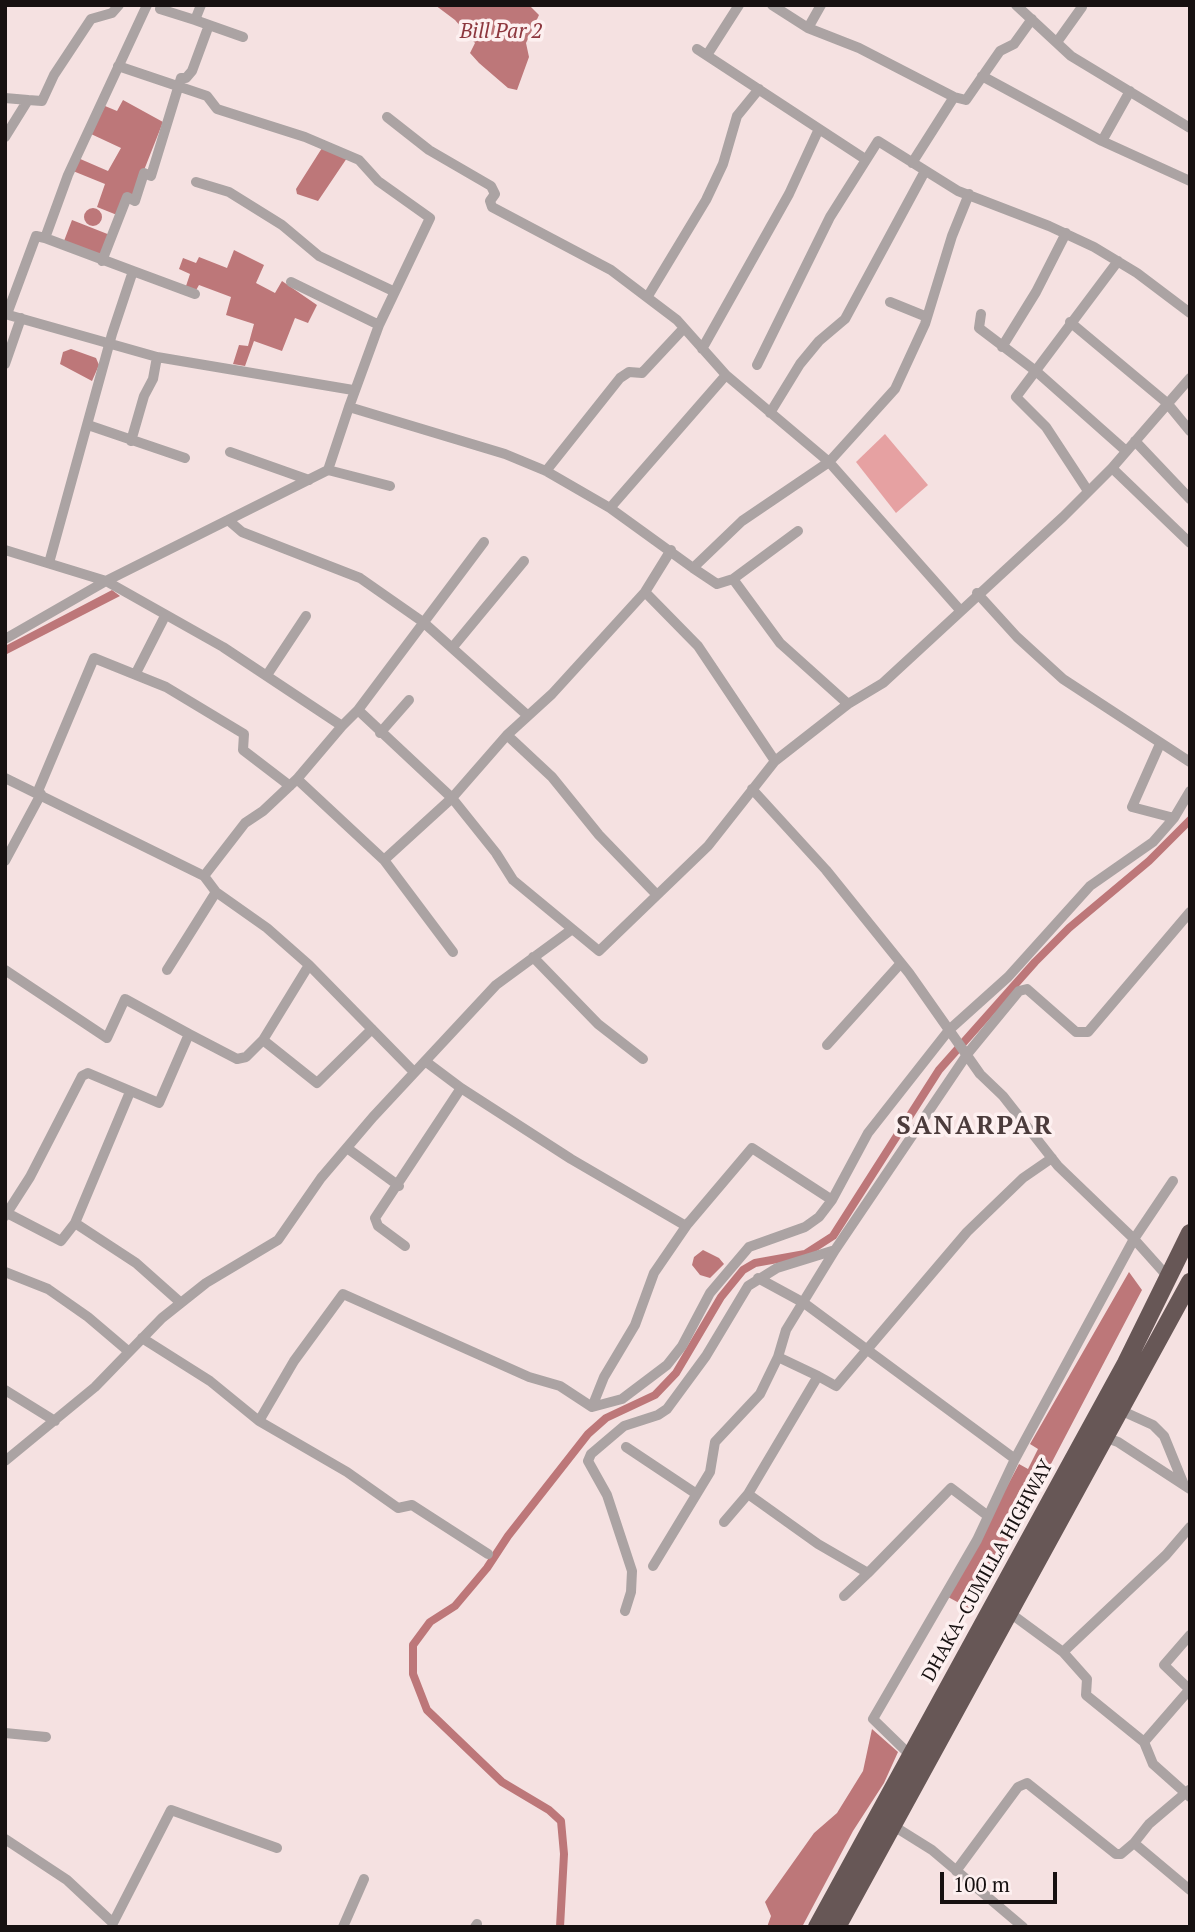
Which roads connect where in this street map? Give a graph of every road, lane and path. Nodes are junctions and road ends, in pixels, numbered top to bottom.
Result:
1 (119, 5) edge
2 (148, 5) edge
3 (162, 5) edge
4 (201, 5) edge
5 (739, 5) edge
6 (772, 5) edge
7 (821, 5) edge
8 (1016, 5) edge
9 (1082, 7) edge
10 (1032, 19) junction
11 (195, 20) junction
12 (209, 25) junction
13 (808, 28) junction
14 (243, 37) dead end
15 (1057, 43) junction
16 (118, 66) junction
17 (982, 76) junction
18 (178, 87) junction
19 (759, 89) junction
20 (1130, 91) junction
21 (954, 97) junction
22 (5, 98) edge
23 (28, 100) junction
24 (387, 117) dead end
25 (1190, 128) edge
26 (818, 131) junction
27 (5, 136) edge
28 (1102, 141) junction
29 (866, 159) junction
30 (912, 163) junction
31 (925, 171) junction
32 (196, 181) dead end
33 (1190, 181) edge
34 (969, 194) junction
35 (1066, 233) junction
36 (45, 238) junction
37 (102, 261) junction
38 (1118, 261) junction
39 (133, 271) junction
40 (291, 282) dead end
41 (393, 291) junction
42 (195, 294) dead end
43 (648, 296) junction
44 (890, 302) dead end
45 (1190, 313) edge
46 (6, 314) edge
47 (981, 314) dead end
48 (927, 317) junction
49 (21, 318) junction
50 (1070, 322) junction
51 (379, 325) junction
52 (684, 328) junction
53 (111, 343) junction
54 (1002, 347) junction
55 (702, 349) junction
56 (157, 358) junction
57 (5, 364) edge
58 (757, 365) dead end
59 (1037, 372) junction
60 (726, 375) junction
61 (1190, 378) edge
62 (353, 390) junction
63 (1167, 403) junction
64 (349, 407) junction
65 (770, 413) junction
66 (88, 425) junction
67 (1190, 431) edge
68 (131, 440) junction
69 (1135, 441) junction
70 (1126, 450) junction
71 (230, 452) dead end
72 (185, 458) dead end
73 (828, 462) junction
74 (1112, 468) junction
75 (328, 470) junction
76 (546, 471) junction
77 (309, 480) junction
78 (390, 486) dead end
79 (1088, 491) junction
80 (1190, 499) edge
81 (610, 508) junction
82 (228, 520) junction
83 (798, 531) dead end
84 (484, 542) dead end
85 (1190, 543) edge
86 (5, 550) edge
87 (671, 550) junction
88 (524, 561) dead end
89 (49, 563) junction
90 (693, 568) junction
91 (733, 579) junction
92 (106, 581) junction
93 (645, 592) junction
94 (977, 593) junction
95 (960, 610) junction
96 (165, 616) junction
97 (306, 616) dead end
98 (423, 622) junction
99 (5, 639) edge
100 (452, 648) junction
101 (136, 673) junction
102 (267, 675) junction
103 (409, 700) dead end
104 (848, 704) junction
105 (358, 710) junction
106 (527, 715) junction
107 (342, 726) junction
108 (380, 733) junction
109 (507, 735) junction
110 (1160, 744) junction
111 (775, 761) junction
112 (1190, 762) edge
113 (5, 778) edge
114 (293, 783) junction
115 (752, 789) junction
116 (1190, 791) edge
117 (39, 793) junction
118 (452, 798) junction
119 (1174, 818) junction
120 (384, 860) junction
121 (5, 861) edge
122 (204, 876) junction
123 (216, 892) junction
124 (657, 895) junction
125 (1190, 912) edge
126 (571, 930) junction
127 (453, 951) dead end
128 (533, 957) junction
129 (901, 963) junction
130 (309, 965) junction
131 (5, 970) edge
132 (167, 970) dead end
133 (372, 1029) junction
134 (949, 1030) junction
135 (189, 1034) junction
136 (263, 1040) junction
137 (827, 1045) dead end
138 (968, 1053) junction
139 (643, 1059) dead end
140 (425, 1061) junction
141 (414, 1072) junction
142 (461, 1088) junction
143 (130, 1092) junction
144 (347, 1148) junction
145 (1052, 1158) junction
146 (1173, 1181) dead end
147 (399, 1186) junction
148 (832, 1200) junction
149 (6, 1215) edge
150 (75, 1223) junction
151 (686, 1226) junction
152 (1190, 1233) edge
153 (1134, 1239) junction
154 (405, 1247) dead end
155 (835, 1250) junction
156 (5, 1272) edge
157 (1168, 1277) junction
158 (758, 1278) junction
159 (1187, 1294) edge
160 (181, 1303) junction
161 (804, 1303) junction
162 (142, 1338) junction
163 (866, 1349) junction
164 (128, 1351) junction
165 (778, 1357) junction
166 (818, 1376) junction
167 (5, 1390) edge
168 (592, 1407) junction
169 (1120, 1410) junction
170 (259, 1421) junction
171 (55, 1422) junction
172 (1104, 1437) junction
173 (625, 1447) dead end
174 (1015, 1459) junction
175 (5, 1461) edge
176 (1187, 1487) edge
177 (695, 1493) junction
178 (748, 1494) junction
179 (988, 1516) junction
180 (723, 1522) dead end
181 (1190, 1527) edge
182 (488, 1554) dead end
183 (653, 1566) dead end
184 (868, 1573) junction
185 (844, 1596) dead end
186 (625, 1611) dead end
187 (1010, 1613) junction
188 (1190, 1635) edge
189 (1063, 1652) junction
190 (1190, 1689) edge
191 (5, 1733) edge
192 (46, 1737) dead end
193 (1144, 1742) junction
194 (910, 1755) junction
195 (1188, 1794) edge
196 (890, 1828) junction
197 (5, 1839) edge
198 (1134, 1843) junction
199 (277, 1848) dead end
200 (956, 1871) junction
201 (363, 1879) dead end
202 (1190, 1890) edge
203 (112, 1925) edge
204 (343, 1927) edge
205 (817, 1927) edge
206 (837, 1927) edge
207 (1023, 1927) edge

1 - 23 street
2 - 16 street
3 - 11 street
4 - 11 street
5 - 19 street
6 - 13 street
7 - 13 street
8 - 10 street
9 - 15 street
10 - 15 street
10 - 17 street
11 - 12 street
12 - 14 street
12 - 18 street
13 - 21 street
15 - 20 street
16 - 18 street
16 - 36 street
17 - 21 street
17 - 28 street
18 - 37 street
18 - 41 street
19 - 26 street
19 - 43 street
20 - 25 street
20 - 28 street
21 - 30 street
22 - 23 street
23 - 27 street
24 - 43 street
26 - 29 street
26 - 55 street
28 - 33 street
29 - 30 street
29 - 58 street
30 - 31 street
31 - 34 street
31 - 65 street
32 - 41 street
34 - 35 street
34 - 48 street
35 - 38 street
35 - 54 street
36 - 37 street
36 - 46 street
37 - 39 street
38 - 45 street
38 - 50 street
39 - 42 street
39 - 53 street
40 - 51 street
41 - 51 street
43 - 52 street
44 - 48 street
46 - 49 street
47 - 54 street
48 - 73 street
49 - 53 street
49 - 57 street
50 - 59 street
50 - 63 street
51 - 62 street
52 - 55 street
52 - 76 street
53 - 56 street
53 - 66 street
54 - 59 street
55 - 60 street
56 - 62 street
56 - 68 street
59 - 70 street
59 - 79 street
60 - 65 street
60 - 81 street
61 - 63 street
62 - 64 street
63 - 67 street
63 - 69 street
64 - 75 street
64 - 76 street
65 - 73 street
66 - 68 street
66 - 89 street
68 - 72 street
69 - 70 street
69 - 80 street
70 - 74 street
71 - 77 street
73 - 90 street
73 - 95 street
74 - 79 street
74 - 85 street
75 - 77 street
75 - 78 street
76 - 81 street
77 - 82 street
79 - 94 street
81 - 87 street
82 - 92 street
82 - 98 street
83 - 91 street
84 - 98 street
86 - 89 street
87 - 90 street
87 - 93 street
88 - 100 street
89 - 92 street
90 - 91 street
91 - 104 street
92 - 96 street
92 - 99 street
93 - 106 street
93 - 111 street
94 - 95 street
94 - 110 street
95 - 104 street
96 - 101 street
96 - 102 street
97 - 102 street
98 - 100 street
98 - 105 street
100 - 106 street
101 - 114 street
101 - 117 street
102 - 107 street
103 - 108 street
104 - 111 street
105 - 107 street
105 - 108 street
106 - 109 street
107 - 114 street
108 - 118 street
109 - 118 street
109 - 124 street
110 - 112 street
110 - 119 street
111 - 115 street
113 - 117 street
114 - 120 street
114 - 122 street
115 - 124 street
115 - 129 street
116 - 119 street
117 - 121 street
117 - 122 street
118 - 120 street
118 - 126 street
119 - 134 street
120 - 127 street
122 - 123 street
123 - 130 street
123 - 132 street
124 - 126 street
125 - 138 street
126 - 128 street
128 - 139 street
128 - 140 street
129 - 134 street
129 - 137 street
130 - 133 street
130 - 136 street
131 - 135 street
133 - 136 street
133 - 141 street
134 - 138 street
134 - 148 street
135 - 136 street
135 - 143 street
138 - 145 street
138 - 155 street
140 - 141 street
140 - 142 street
141 - 144 street
142 - 147 street
142 - 151 street
143 - 149 street
143 - 150 street
144 - 147 street
144 - 160 street
145 - 153 street
145 - 163 street
146 - 153 street
147 - 154 street
148 - 151 street
148 - 168 street
149 - 150 street
150 - 160 street
151 - 168 street
152 - 157 highway, DHAKA–CUMILLA HIGHWAY
153 - 157 street
153 - 174 street
155 - 158 street
155 - 161 street
156 - 164 street
157 - 194 highway, DHAKA–CUMILLA HIGHWAY
158 - 161 street
158 - 186 street
159 - 169 highway, DHAKA–CUMILLA HIGHWAY
160 - 162 street
161 - 163 street
161 - 165 street
162 - 164 street
162 - 170 street
163 - 166 street
163 - 174 street
164 - 171 street
165 - 166 street
165 - 177 street
166 - 178 street
167 - 171 street
168 - 170 street
169 - 172 highway, DHAKA–CUMILLA HIGHWAY
169 - 176 street
170 - 182 street
171 - 175 street
172 - 176 street
172 - 187 highway, DHAKA–CUMILLA HIGHWAY
173 - 177 street
174 - 179 street
177 - 183 street
178 - 180 street
178 - 184 street
179 - 184 street
179 - 194 street
181 - 189 street
184 - 185 street
187 - 189 street
187 - 196 highway, DHAKA–CUMILLA HIGHWAY
188 - 190 street
189 - 193 street
190 - 193 street
191 - 192 street
193 - 195 street
194 - 205 highway, DHAKA–CUMILLA HIGHWAY
195 - 198 street
196 - 200 street
196 - 206 highway, DHAKA–CUMILLA HIGHWAY
197 - 203 street
198 - 200 street
198 - 202 street
199 - 203 street
200 - 207 street
201 - 204 street

